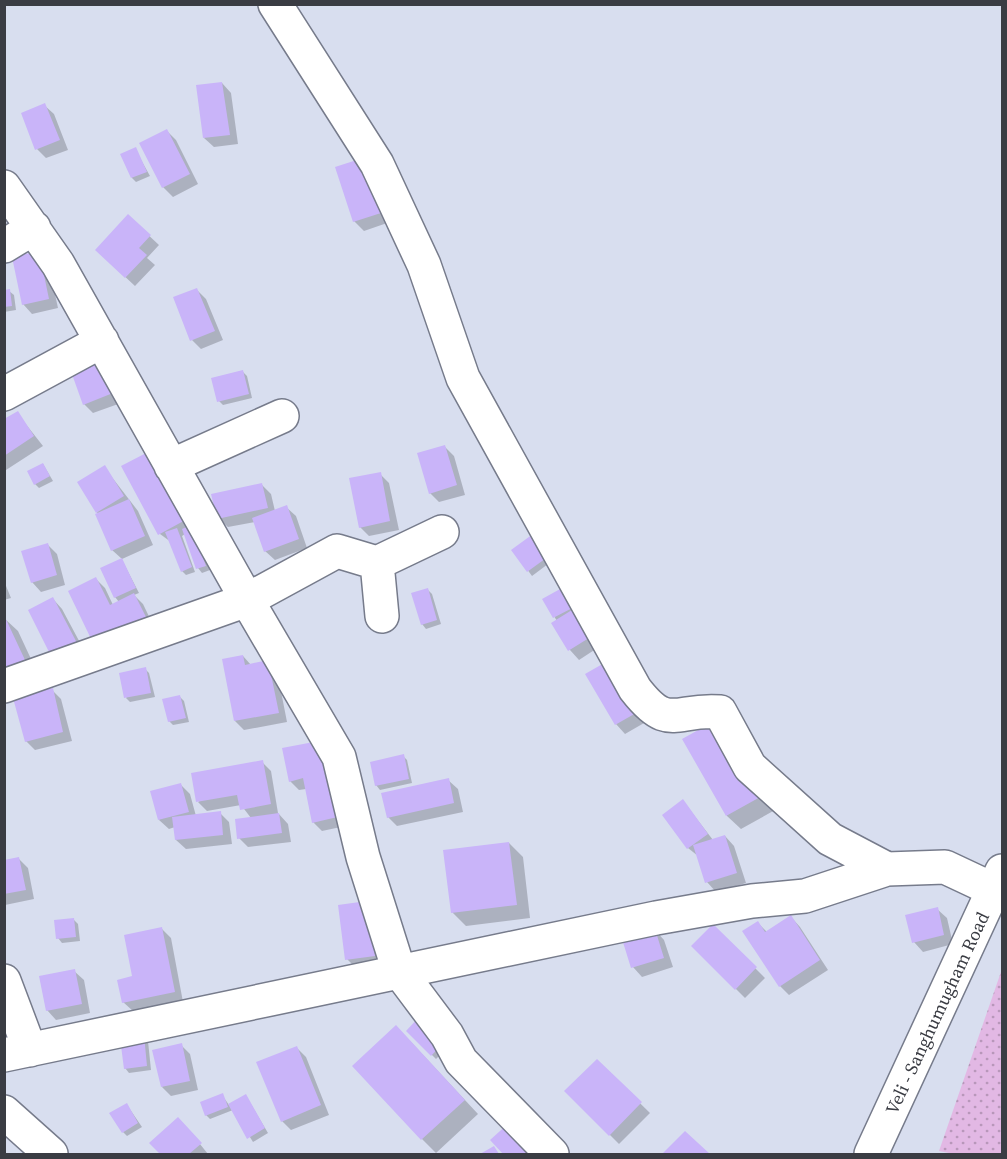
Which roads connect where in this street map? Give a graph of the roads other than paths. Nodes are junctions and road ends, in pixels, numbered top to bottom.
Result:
1 (275, 4) edge
2 (4, 187) edge
3 (34, 228) junction
4 (4, 246) edge
5 (102, 341) junction
6 (4, 394) edge
7 (282, 416) dead end
8 (171, 466) junction
9 (442, 532) dead end
10 (377, 563) junction
11 (247, 600) junction
12 (382, 616) dead end
13 (4, 686) edge
14 (887, 869) junction
15 (998, 881) edge
16 (399, 971) junction
17 (4, 981) edge
18 (17, 1053) edge
19 (4, 1112) edge
20 (51, 1155) edge
21 (552, 1155) edge
22 (871, 1155) edge

1 - 14 street
2 - 3 street
3 - 4 street
3 - 5 street
5 - 6 street
5 - 8 street
7 - 8 street
8 - 11 street
9 - 10 street
10 - 11 street
10 - 12 street
11 - 13 street
11 - 16 street
14 - 15 street
14 - 16 street
15 - 22 street, Veli - Sanghumugham Road
16 - 18 street
16 - 21 street
17 - 18 street
19 - 20 street

